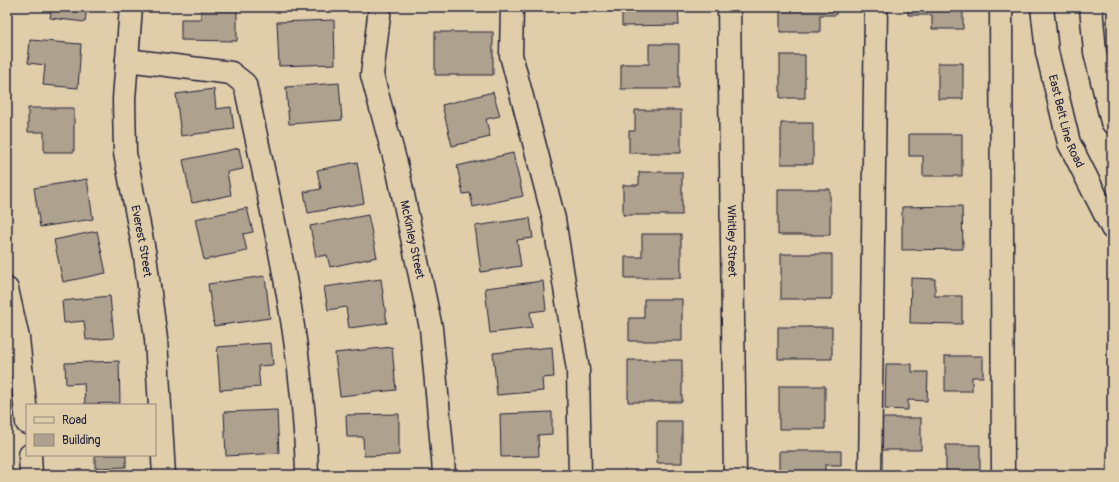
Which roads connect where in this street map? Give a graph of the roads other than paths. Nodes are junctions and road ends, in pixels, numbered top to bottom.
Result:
1 (131, 7) edge
2 (380, 7) edge
3 (512, 7) edge
4 (729, 7) edge
5 (876, 7) edge
6 (1001, 7) edge
7 (1042, 7) edge
8 (1091, 7) edge
9 (127, 60) junction
10 (1112, 122) edge
11 (1112, 228) edge
12 (7, 288) edge
13 (26, 414) edge
14 (30, 456) edge
15 (31, 475) edge
16 (164, 475) edge
17 (307, 475) edge
18 (444, 475) edge
19 (580, 475) edge
20 (735, 475) edge
21 (870, 475) edge
22 (1003, 475) edge

1 - 9 street, Everest Street
2 - 18 street, McKinley Street
3 - 19 street
4 - 20 street, Whitley Street
5 - 21 street
6 - 22 street
7 - 11 street, East Belt Line Road
8 - 10 street
9 - 16 street, Everest Street
9 - 17 street
12 - 13 street
14 - 15 street

